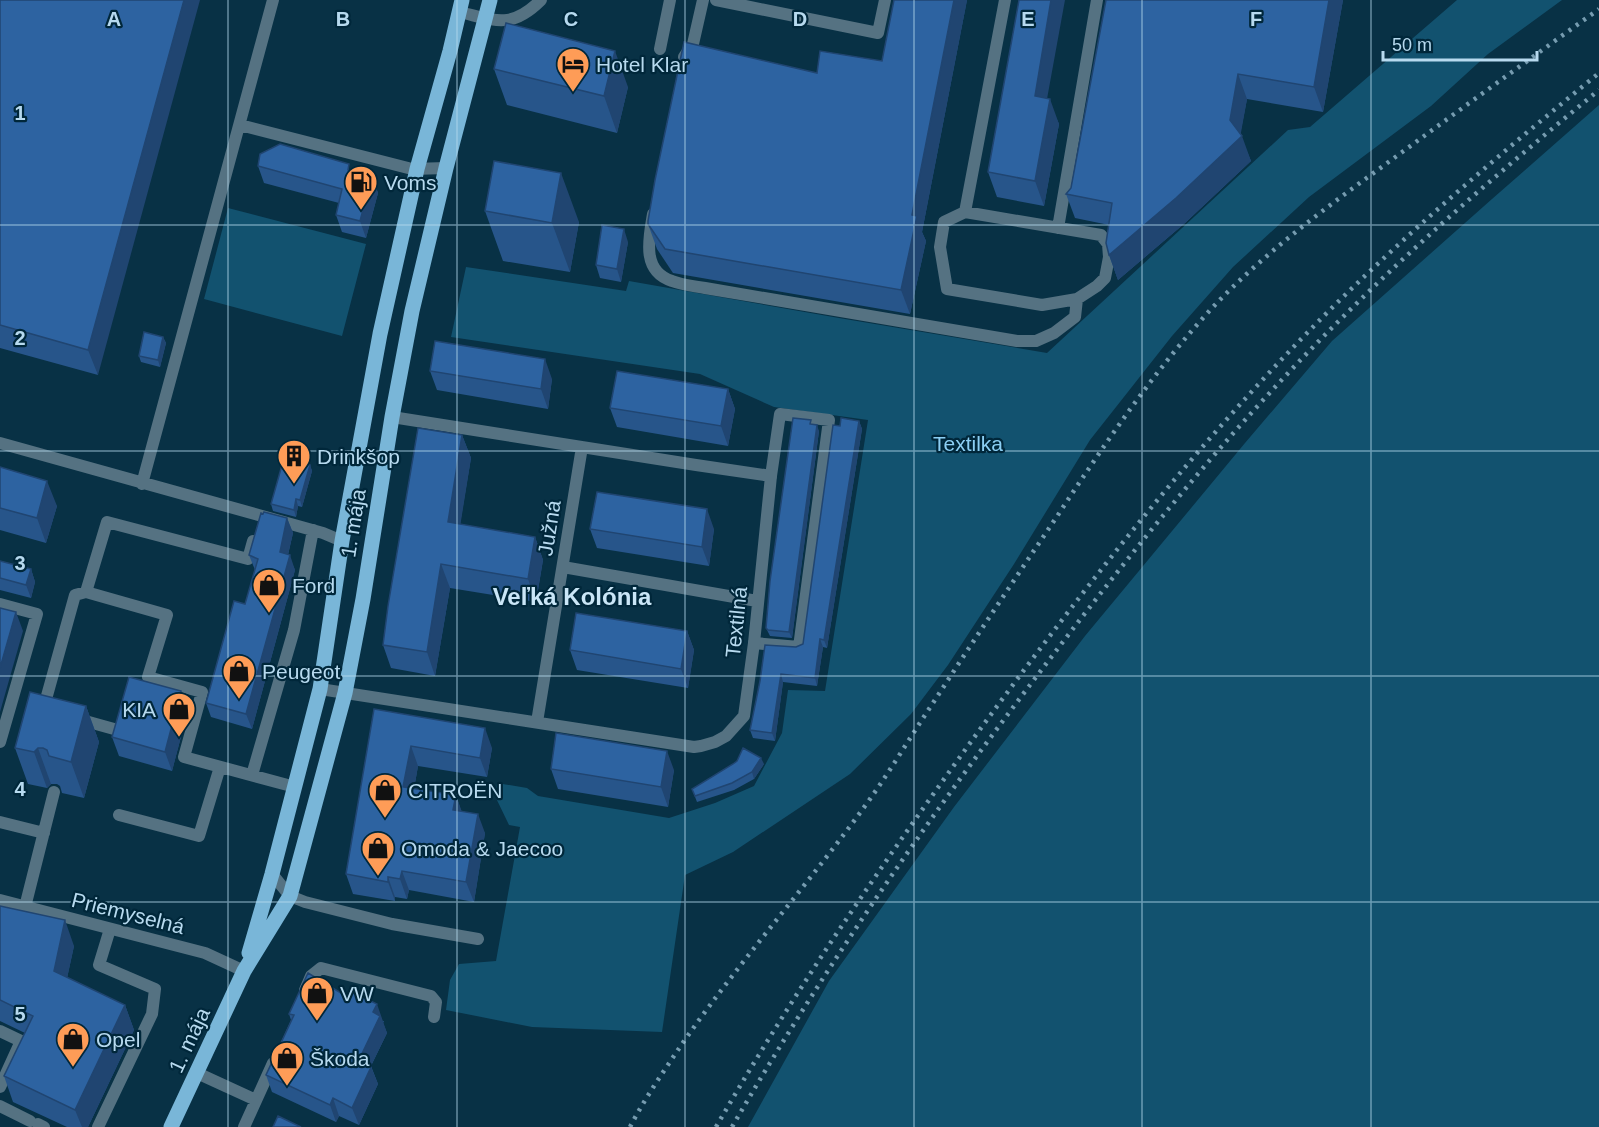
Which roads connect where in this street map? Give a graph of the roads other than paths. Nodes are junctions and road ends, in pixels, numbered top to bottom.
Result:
1 (273, 0) edge
2 (490, 0) edge
3 (541, 0) edge
4 (670, 0) edge
5 (703, 0) edge
6 (716, 0) edge
7 (885, 0) edge
8 (1005, 0) edge
9 (1097, 0) edge
10 (461, 6) edge
11 (486, 18) junction
12 (660, 50) dead end
13 (682, 66) edge
14 (240, 125) junction
15 (446, 168) junction
16 (417, 169) junction
17 (655, 207) edge
18 (965, 212) junction
19 (1058, 228) junction
20 (1077, 299) junction
21 (392, 417) junction
22 (0, 443) edge
23 (582, 447) junction
24 (771, 476) junction
25 (142, 484) junction
26 (261, 516) junction
27 (314, 530) junction
28 (342, 541) junction
29 (563, 567) junction
30 (86, 592) junction
31 (757, 601) junction
32 (0, 604) edge
33 (754, 643) junction
34 (320, 689) junction
35 (345, 693) junction
36 (537, 722) junction
37 (114, 729) edge
38 (0, 742) edge
39 (220, 767) junction
40 (252, 775) junction
41 (295, 787) junction
42 (54, 792) dead end
43 (119, 815) dead end
44 (0, 822) edge
45 (44, 833) junction
46 (272, 874) junction
47 (290, 896) junction
48 (0, 900) edge
49 (25, 907) junction
50 (110, 929) junction
51 (478, 939) dead end
52 (244, 971) junction
53 (302, 997) edge
54 (434, 1017) dead end
55 (0, 1031) edge
56 (279, 1049) edge
57 (197, 1073) junction
58 (0, 1087) edge
59 (256, 1101) junction
60 (0, 1106) edge
61 (37, 1124) edge
62 (98, 1127) edge
63 (171, 1127) edge
64 (244, 1127) edge

1 - 14 street
2 - 11 main road, 1. mája
3 - 11 street
4 - 12 street
5 - 13 street
6 - 7 street
8 - 18 street
9 - 19 street
10 - 11 street
10 - 16 main road, 1. mája
11 - 15 main road, 1. mája
14 - 16 street
14 - 25 street
15 - 16 street
15 - 21 main road, 1. mája
16 - 28 main road, 1. mája
17 - 20 street
18 - 19 street
18 - 20 street
19 - 20 street
21 - 23 street
21 - 35 main road, 1. mája
22 - 25 street, 1. mája
23 - 24 street
23 - 29 street, Južná
24 - 31 street, Textilná
24 - 33 street, Textilná
25 - 26 street, 1. mája
26 - 27 street, 1. mája
26 - 30 street
27 - 28 street, 1. mája
27 - 40 street
28 - 34 main road, 1. mája
29 - 31 street
29 - 36 street, Južná
30 - 37 street
30 - 39 street
31 - 33 street, Textilná
32 - 38 street
33 - 36 street, Textilná
34 - 35 street, Textilná
34 - 41 main road, 1. mája
35 - 36 street, Textilná
35 - 47 main road, 1. mája
39 - 40 street
39 - 43 street
40 - 41 street
41 - 46 main road, 1. mája
42 - 45 street
44 - 45 street
45 - 49 street
46 - 47 street
46 - 52 main road, 1. mája
47 - 51 street
47 - 52 main road, 1. mája
48 - 49 street, Priemyselná
49 - 50 street, Priemyselná
50 - 52 street, Priemyselná
50 - 62 street
52 - 57 main road, 1. mája
53 - 54 street
55 - 58 street
56 - 59 street
57 - 59 street
57 - 63 main road, 1. mája
59 - 64 street
60 - 61 street

